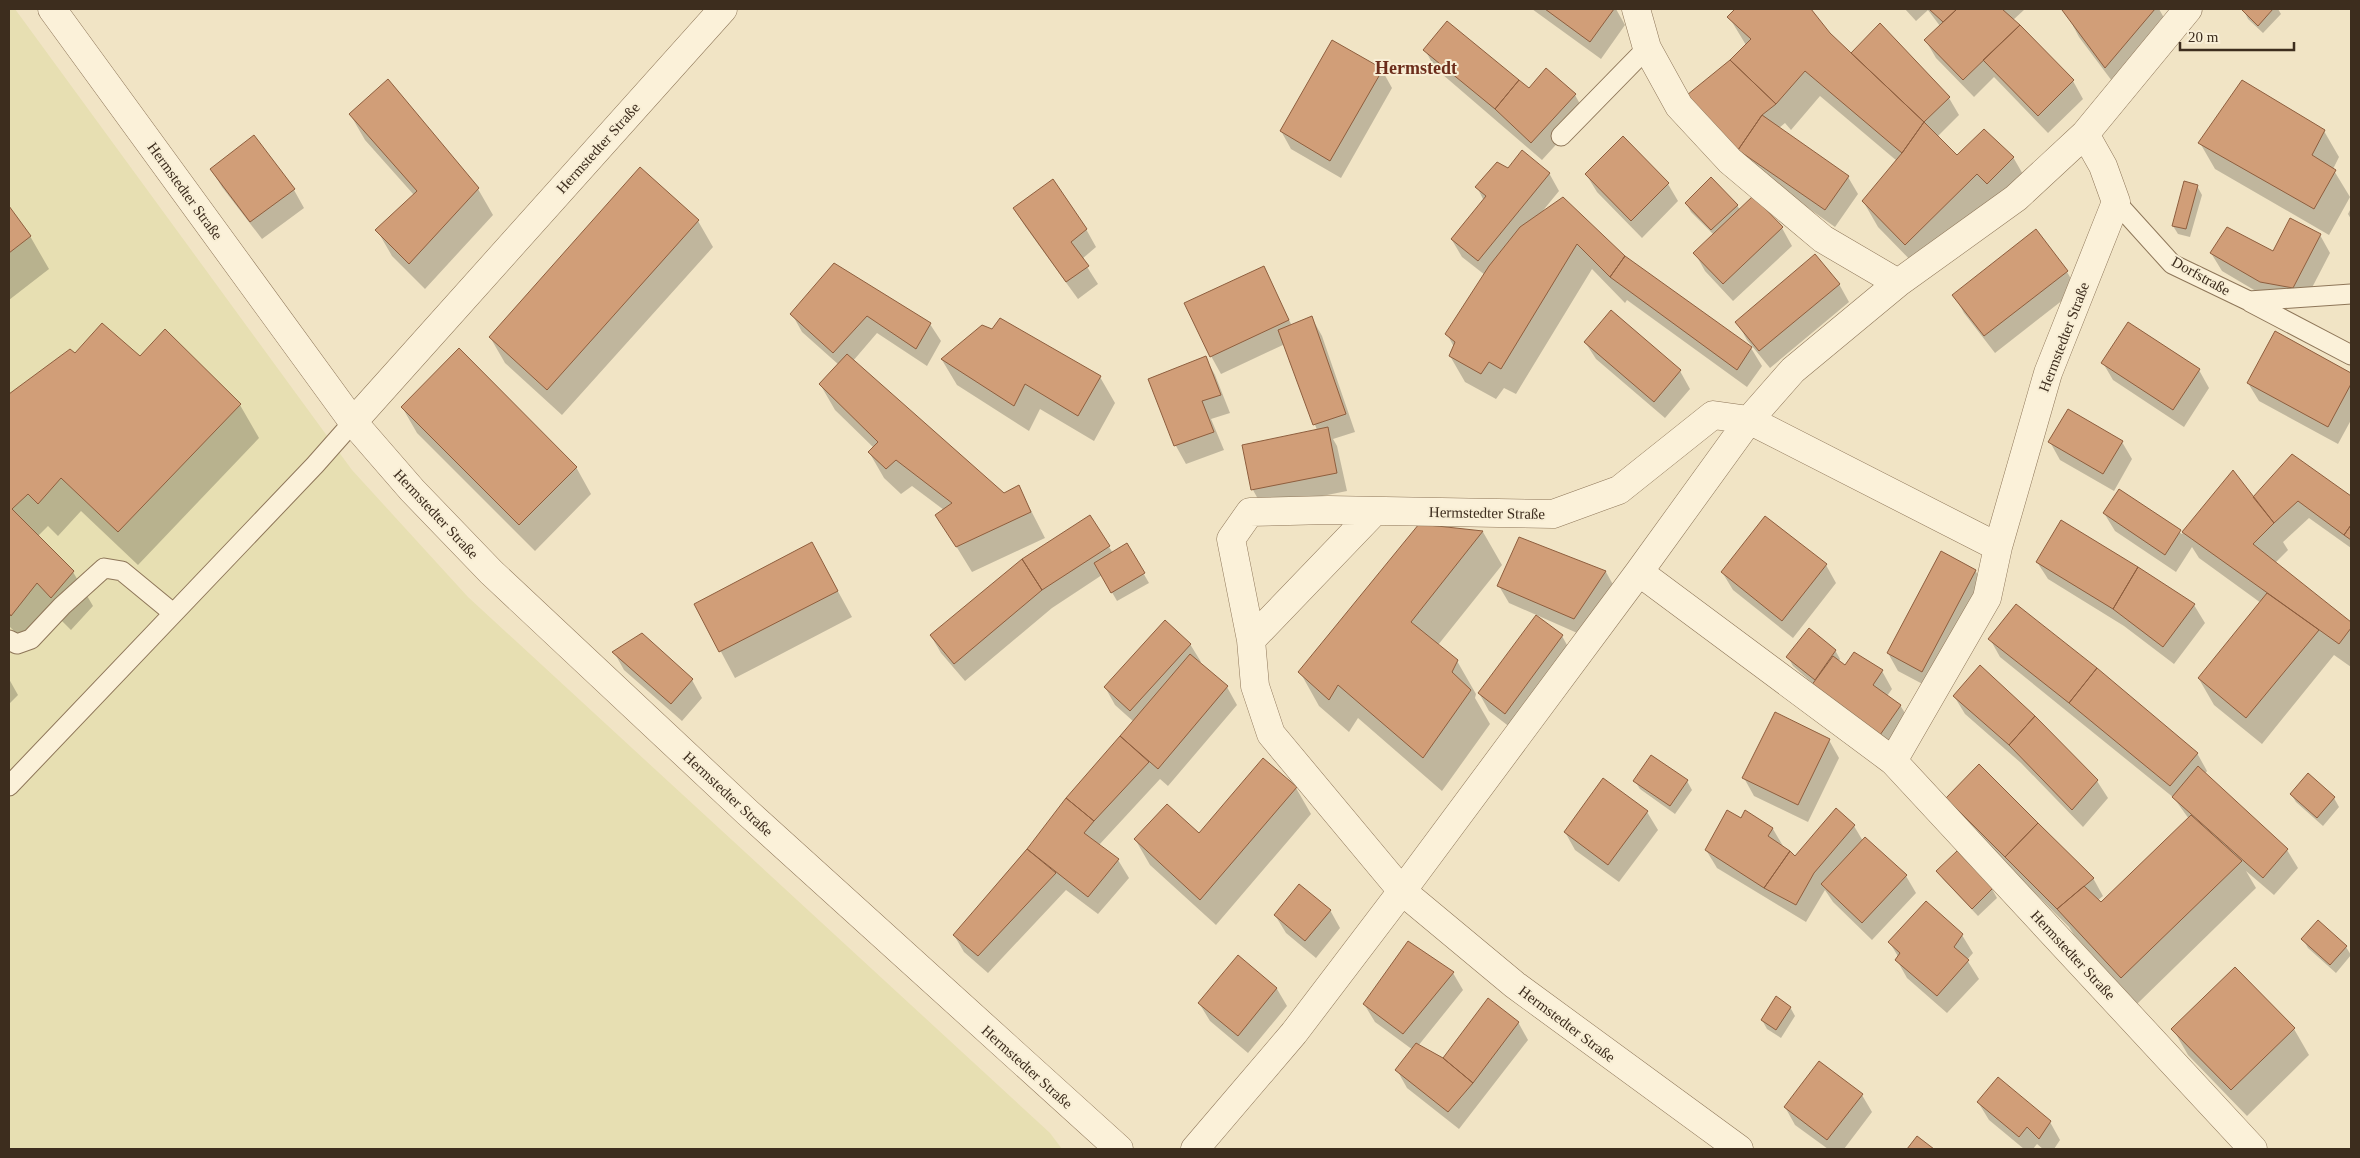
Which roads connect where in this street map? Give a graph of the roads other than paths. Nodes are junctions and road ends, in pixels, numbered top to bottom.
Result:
1 (52, 9) edge
2 (724, 9) edge
3 (1636, 9) edge
4 (2188, 9) edge
5 (1647, 48) junction
6 (2085, 134) junction
7 (1561, 136) dead end
8 (2116, 202) junction
9 (1898, 283) junction
10 (2351, 294) edge
11 (2249, 301) junction
12 (2351, 355) edge
13 (1749, 420) junction
14 (353, 422) junction
15 (1374, 512) junction
16 (1998, 547) junction
17 (1640, 572) junction
18 (173, 613) junction
19 (9, 640) edge
20 (1251, 640) junction
21 (1893, 760) junction
22 (9, 786) edge
23 (1402, 891) junction
24 (1119, 1149) edge
25 (1195, 1149) edge
26 (1739, 1149) edge
27 (2253, 1149) edge

1 - 14 street, Hermstedter Straße
2 - 14 street, Hermstedter Straße
3 - 5 street
4 - 6 street
5 - 7 lane
5 - 9 street
6 - 8 street
6 - 9 street
8 - 11 lane, Dorfstraße
8 - 16 street, Hermstedter Straße
9 - 13 street
10 - 11 lane, Dorfstraße
11 - 12 lane, Dorfstraße
13 - 15 street, Hermstedter Straße
13 - 16 street, Hermstedter Straße
13 - 17 street
14 - 18 lane
14 - 24 street, Hermstedter Straße
15 - 20 street
15 - 20 street, Hermstedter Straße
16 - 21 street, Hermstedter Straße
17 - 21 street, Hermstedter Straße
17 - 23 street
18 - 19 lane
18 - 22 lane
20 - 23 street, Hermstedter Straße
21 - 27 street, Hermstedter Straße
23 - 25 street
23 - 26 street, Hermstedter Straße

